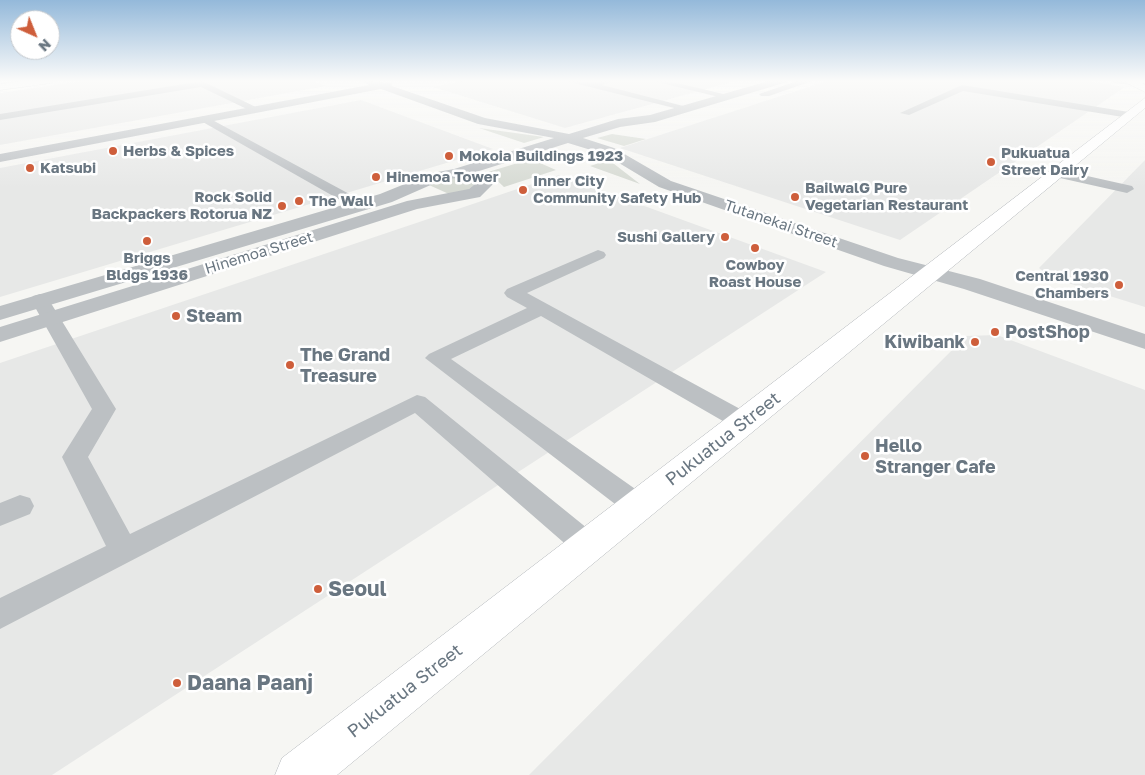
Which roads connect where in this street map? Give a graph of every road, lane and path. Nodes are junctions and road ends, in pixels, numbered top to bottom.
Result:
1 (225, 116) edge
2 (468, 116) edge
3 (660, 116) edge
4 (695, 116) edge
5 (1120, 116) edge
6 (205, 120) junction
7 (615, 126) junction
8 (663, 128) dead end
9 (636, 133) dead end
10 (571, 139) junction
11 (0, 158) edge
12 (456, 173) junction
13 (1056, 173) junction
14 (1127, 189) dead end
15 (361, 206) junction
16 (308, 221) junction
17 (326, 232) junction
18 (598, 255) dead end
19 (932, 273) junction
20 (46, 309) junction
21 (541, 309) junction
22 (0, 313) edge
23 (0, 335) edge
24 (1145, 342) edge
25 (744, 422) junction
26 (638, 506) junction
27 (588, 546) junction
28 (124, 550) junction
29 (0, 614) edge
30 (299, 775) edge

1 - 6 street
2 - 10 street, Tutanekai Street
3 - 7 street, Hinemoa Street
4 - 8 street
5 - 13 main road, Pukuatua Street
6 - 11 street
6 - 15 lane
7 - 9 street
7 - 10 street, Hinemoa Street
10 - 12 street, Hinemoa Street
10 - 19 street, Tutanekai Street
12 - 15 street, Hinemoa Street
12 - 17 street, Hinemoa Street
13 - 14 lane
13 - 19 main road, Pukuatua Street
15 - 16 street, Hinemoa Street
16 - 17 lane
16 - 20 street, Hinemoa Street
17 - 20 street, Hinemoa Street
18 - 21 lane
19 - 24 street, Tutanekai Street
19 - 25 main road, Pukuatua Street
20 - 22 street, Hinemoa Street
20 - 23 street, Hinemoa Street
20 - 28 lane
21 - 25 lane
21 - 26 lane
25 - 26 main road, Pukuatua Street
26 - 27 main road, Pukuatua Street
27 - 28 lane
27 - 30 main road, Pukuatua Street
28 - 29 lane

